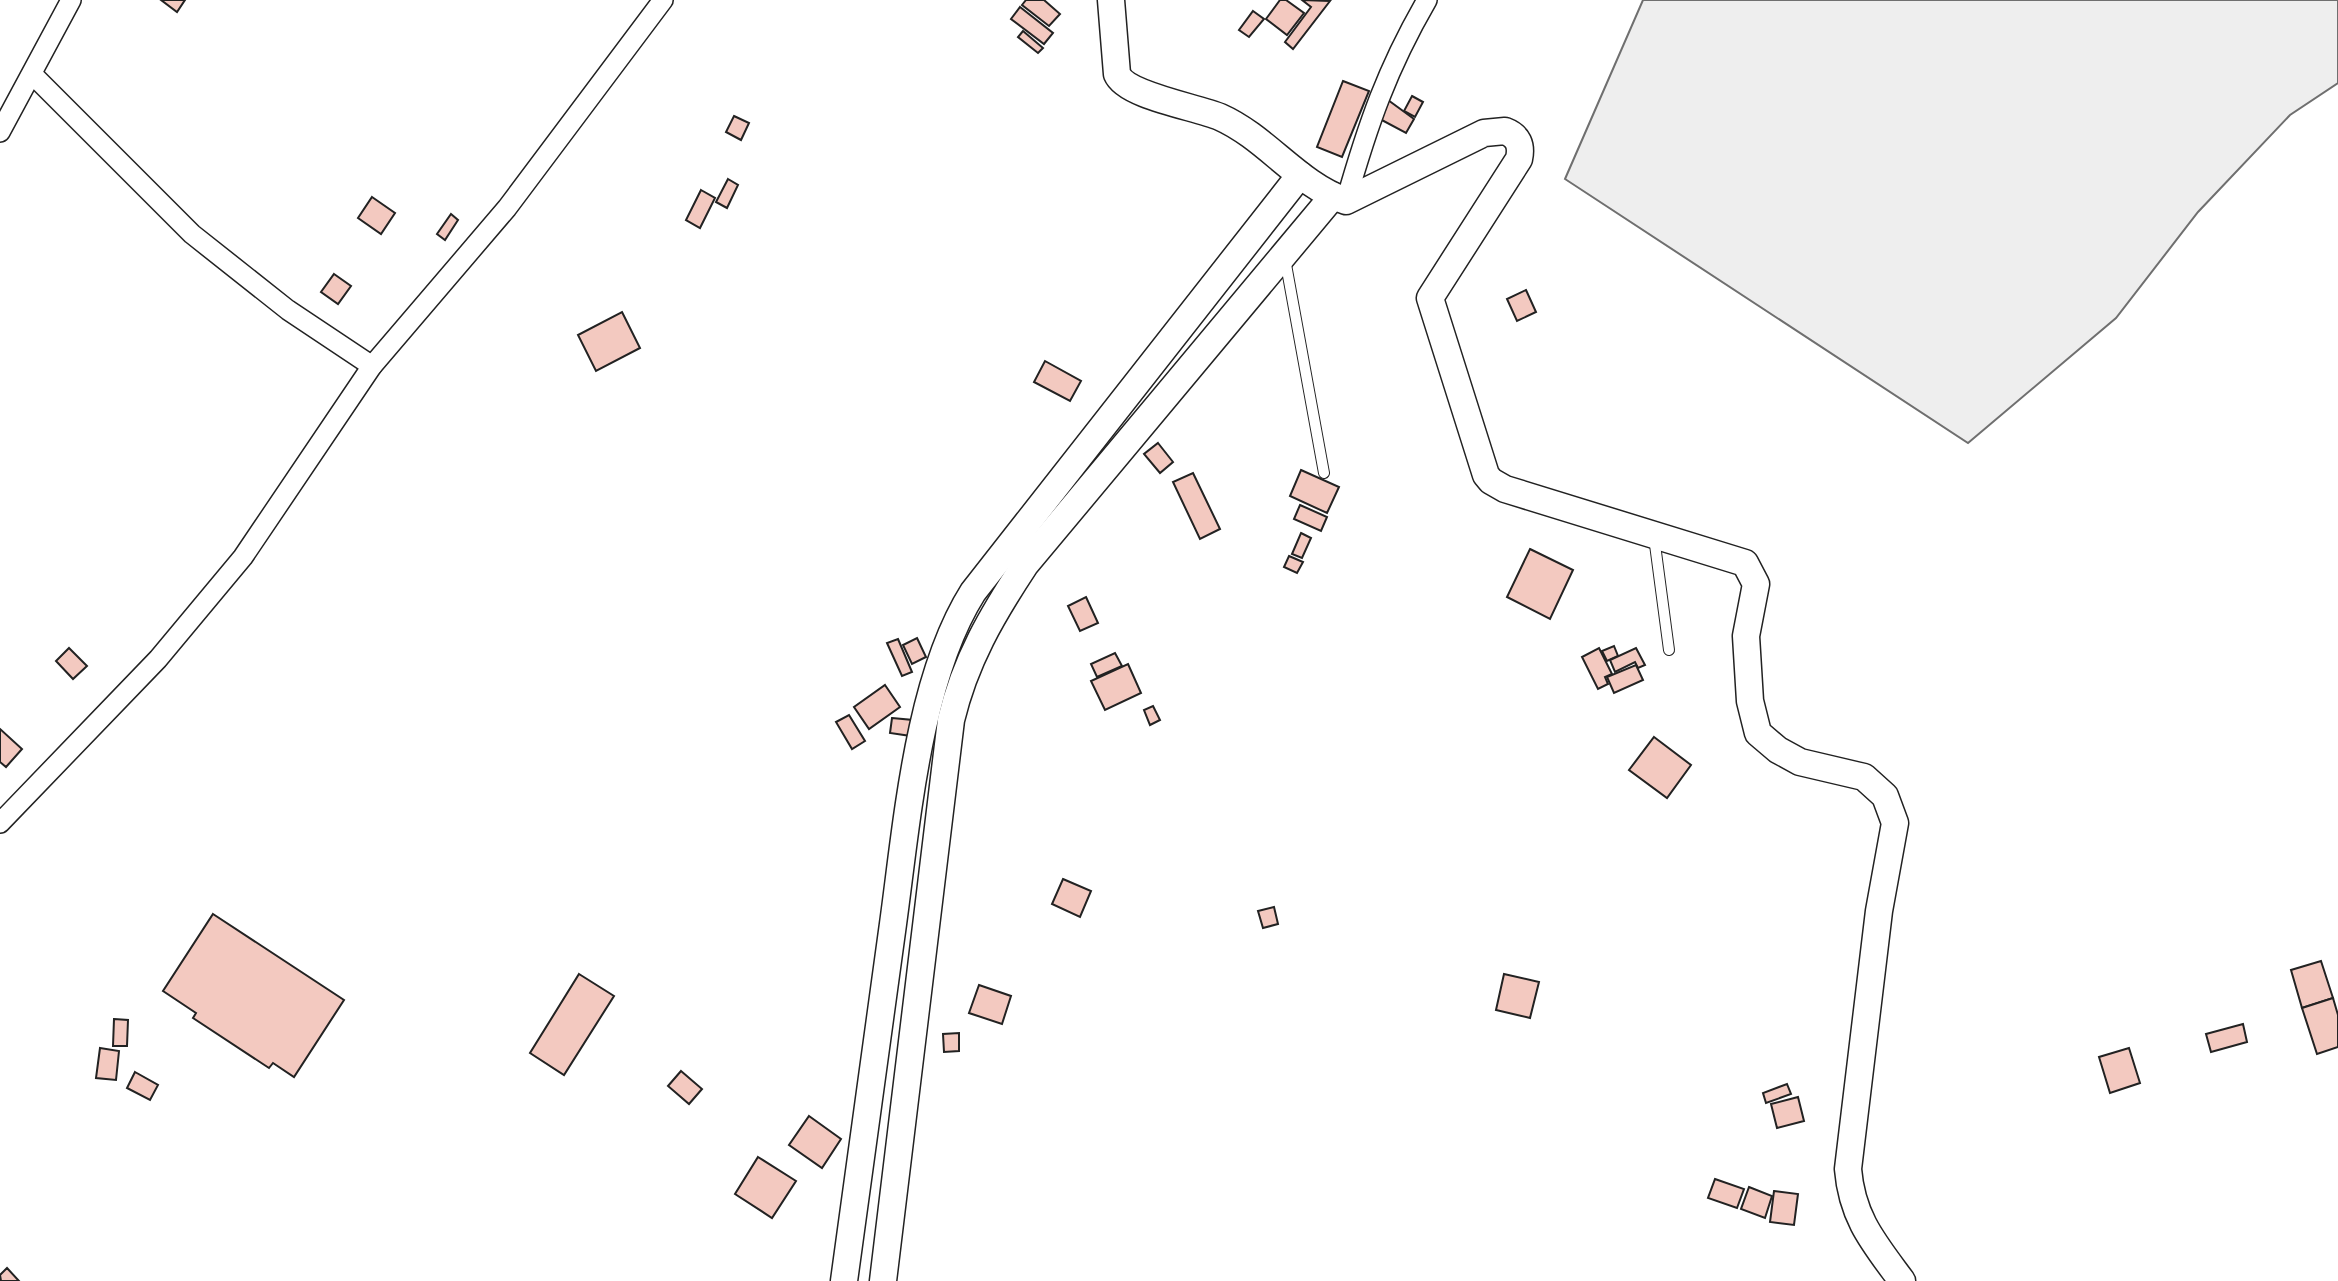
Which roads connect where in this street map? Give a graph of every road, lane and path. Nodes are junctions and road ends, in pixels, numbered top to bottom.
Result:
1 (71, 0) edge
2 (663, 0) edge
3 (1111, 0) edge
4 (1427, 0) edge
5 (32, 74) junction
6 (0, 132) edge
7 (1300, 175) junction
8 (1339, 198) junction
9 (1284, 252) junction
10 (372, 366) junction
11 (1324, 473) dead end
12 (1653, 533) junction
13 (1670, 650) dead end
14 (0, 823) edge
15 (844, 1281) edge
16 (883, 1281) edge
17 (1902, 1281) edge

1 - 5 street
2 - 10 street
3 - 7 street
4 - 8 street
5 - 6 street
5 - 10 street
7 - 8 street
7 - 15 street
8 - 9 street
8 - 12 street
9 - 11 lane
9 - 16 street
10 - 14 street
12 - 13 lane
12 - 17 street

